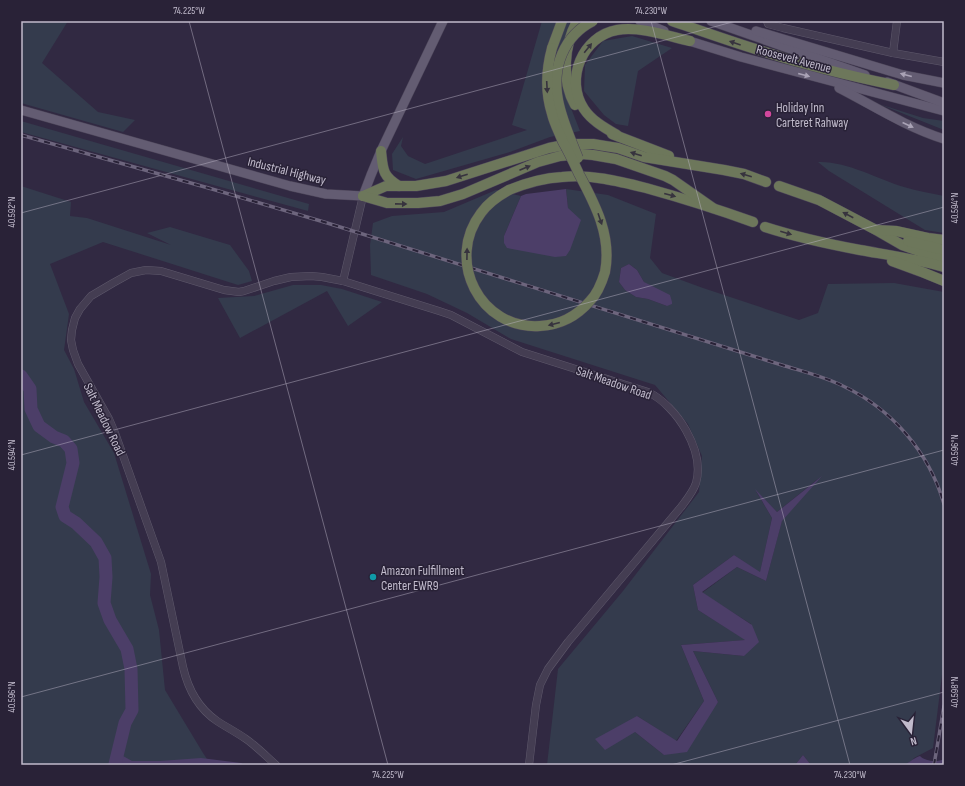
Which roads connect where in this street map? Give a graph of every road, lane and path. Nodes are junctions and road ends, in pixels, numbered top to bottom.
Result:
1 (443, 21) edge
2 (562, 21) edge
3 (577, 21) edge
4 (593, 21) edge
5 (640, 21) edge
6 (672, 21) edge
7 (711, 21) edge
8 (767, 21) edge
9 (897, 21) edge
10 (731, 28) junction
11 (690, 41) junction
12 (892, 53) junction
13 (944, 62) edge
14 (824, 80) junction
15 (944, 83) edge
16 (894, 85) junction
17 (944, 103) edge
18 (21, 110) edge
19 (944, 111) edge
20 (617, 135) junction
21 (944, 139) edge
22 (381, 152) junction
23 (688, 164) junction
24 (766, 182) dead end
25 (399, 186) junction
26 (779, 186) dead end
27 (363, 196) junction
28 (594, 203) junction
29 (713, 208) junction
30 (753, 222) dead end
31 (765, 227) dead end
32 (876, 230) junction
33 (944, 240) edge
34 (858, 249) junction
35 (944, 250) edge
36 (944, 260) edge
37 (944, 267) edge
38 (922, 272) junction
39 (944, 278) edge
40 (343, 281) junction
41 (944, 281) edge
42 (276, 765) edge
43 (529, 765) edge

1 - 22 main road
2 -> 28 highway, bridge
3 - 20 highway
4 - 28 highway, bridge
5 - 11 main road, Roosevelt Avenue
16 -> 6 highway
7 - 10 main road, Roosevelt Avenue
8 - 12 street
9 - 12 street
15 -> 10 main road
10 - 16 main road, Roosevelt Avenue
11 -> 14 main road, Roosevelt Avenue
20 -> 11 highway
12 - 13 street
14 - 19 main road, Roosevelt Avenue
14 -> 21 main road
16 - 17 main road, Roosevelt Avenue
18 - 27 main road, Industrial Highway
20 - 23 highway
22 - 25 highway
22 - 27 main road
24 -> 23 highway
23 -> 25 highway
25 - 27 highway
32 -> 26 highway
27 -> 29 highway
27 - 40 street
28 -> 29 highway, bridge
29 - 30 highway
31 -> 34 highway
32 - 33 highway
32 - 35 highway
32 - 36 highway
34 - 37 highway
34 - 38 highway
38 - 39 highway
38 - 41 highway
40 - 42 street, Salt Meadow Road
40 - 43 street, Salt Meadow Road

